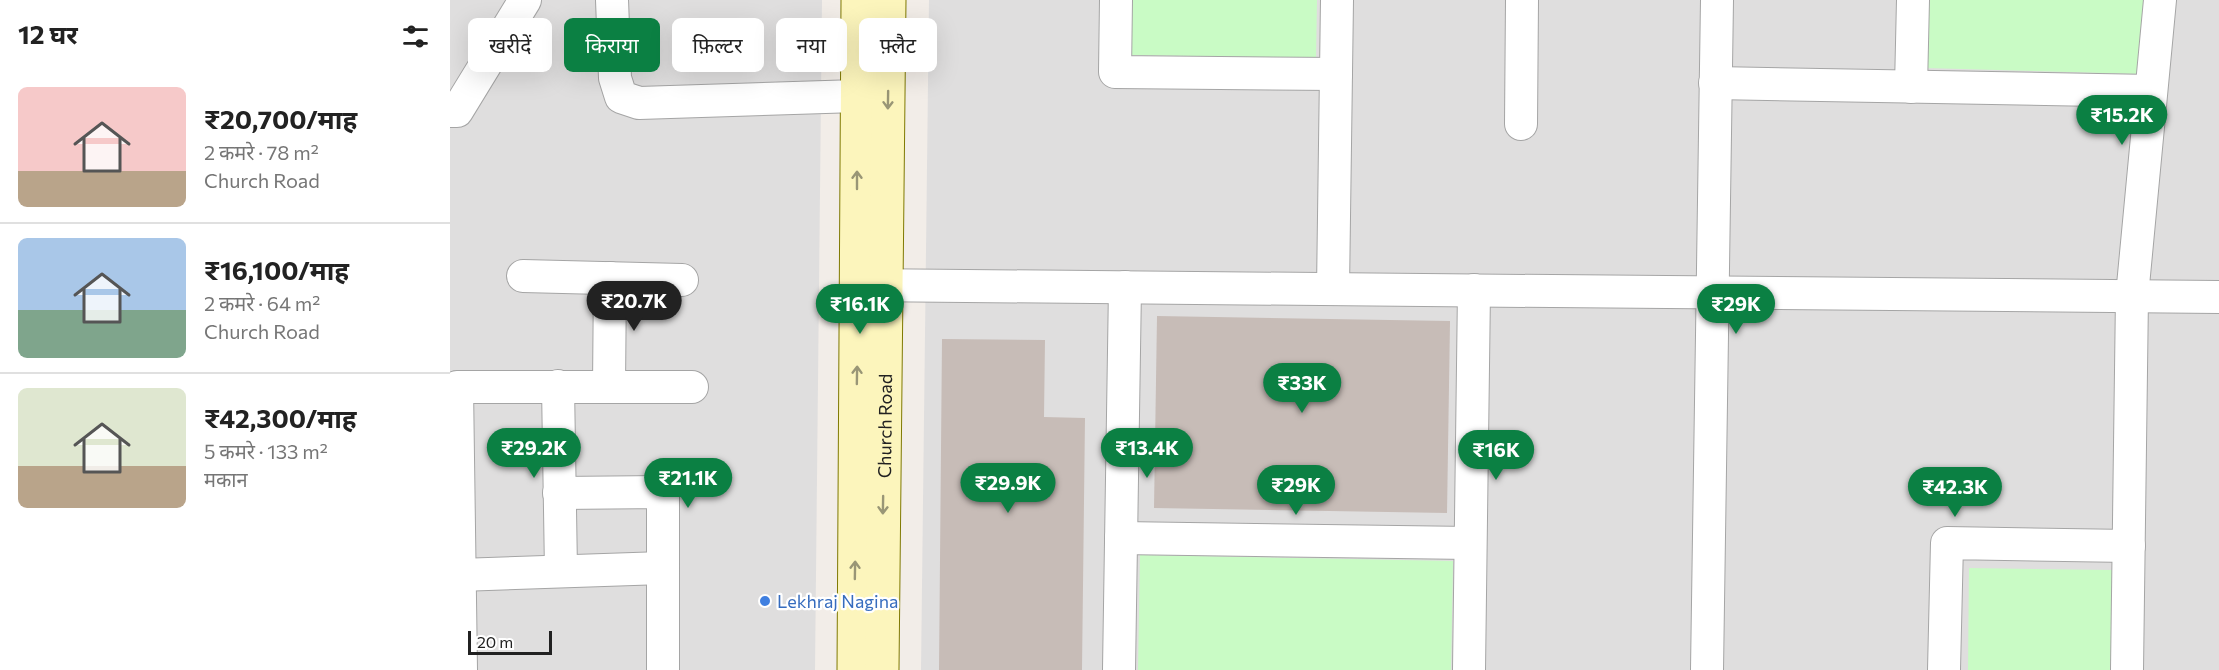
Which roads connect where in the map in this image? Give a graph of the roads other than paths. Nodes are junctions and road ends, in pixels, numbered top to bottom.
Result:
1 (525, 0) edge
2 (858, 0) edge
3 (889, 0) edge
4 (1116, 0) edge
5 (1337, 0) edge
6 (1522, 0) edge
7 (1717, 0) edge
8 (1913, 0) edge
9 (2160, 0) edge
10 (605, 4) edge
11 (1336, 75) junction
12 (1715, 82) junction
13 (1911, 87) junction
14 (2151, 91) junction
15 (857, 96) junction
16 (450, 111) edge
17 (1521, 124) dead end
18 (523, 276) dead end
19 (610, 278) junction
20 (682, 280) dead end
21 (872, 285) junction
22 (1125, 287) junction
23 (1333, 289) junction
24 (1474, 290) junction
25 (1711, 292) junction
26 (2133, 296) junction
27 (2219, 297) edge
28 (558, 386) junction
29 (609, 386) junction
30 (692, 387) dead end
31 (559, 493) junction
32 (1121, 538) junction
33 (1470, 543) junction
34 (2129, 546) junction
35 (663, 568) junction
36 (561, 571) junction
37 (459, 575) junction
38 (461, 670) edge
39 (663, 670) edge
40 (854, 670) edge
41 (882, 670) edge
42 (1119, 670) edge
43 (1469, 670) edge
44 (1707, 670) edge
45 (1944, 670) edge
46 (2127, 670) edge

1 - 16 street
2 - 15 street, Church Road
3 -> 21 street, Church Road
4 - 11 street
5 - 11 street
6 - 17 street
7 - 12 street
8 - 13 street
9 - 14 street
10 - 15 street
11 - 23 street
12 - 13 street
12 - 25 street
13 - 14 street
14 - 26 street
21 -> 15 street, Church Road
18 - 19 street
19 - 20 street
19 - 29 street
21 - 22 street
40 -> 21 street, Church Road
21 -> 41 street, Church Road
22 - 23 street
22 - 32 street
23 - 24 street
24 - 25 street
24 - 33 street
25 - 26 street
25 - 44 street
26 - 27 street
26 - 34 street
28 - 29 street
28 - 31 street
28 - 37 street
29 - 30 street
31 - 35 street
31 - 36 street
32 - 33 street
32 - 42 street
33 - 43 street
34 - 45 street
34 - 46 street
35 - 36 street
35 - 39 street
36 - 37 street
37 - 38 street

